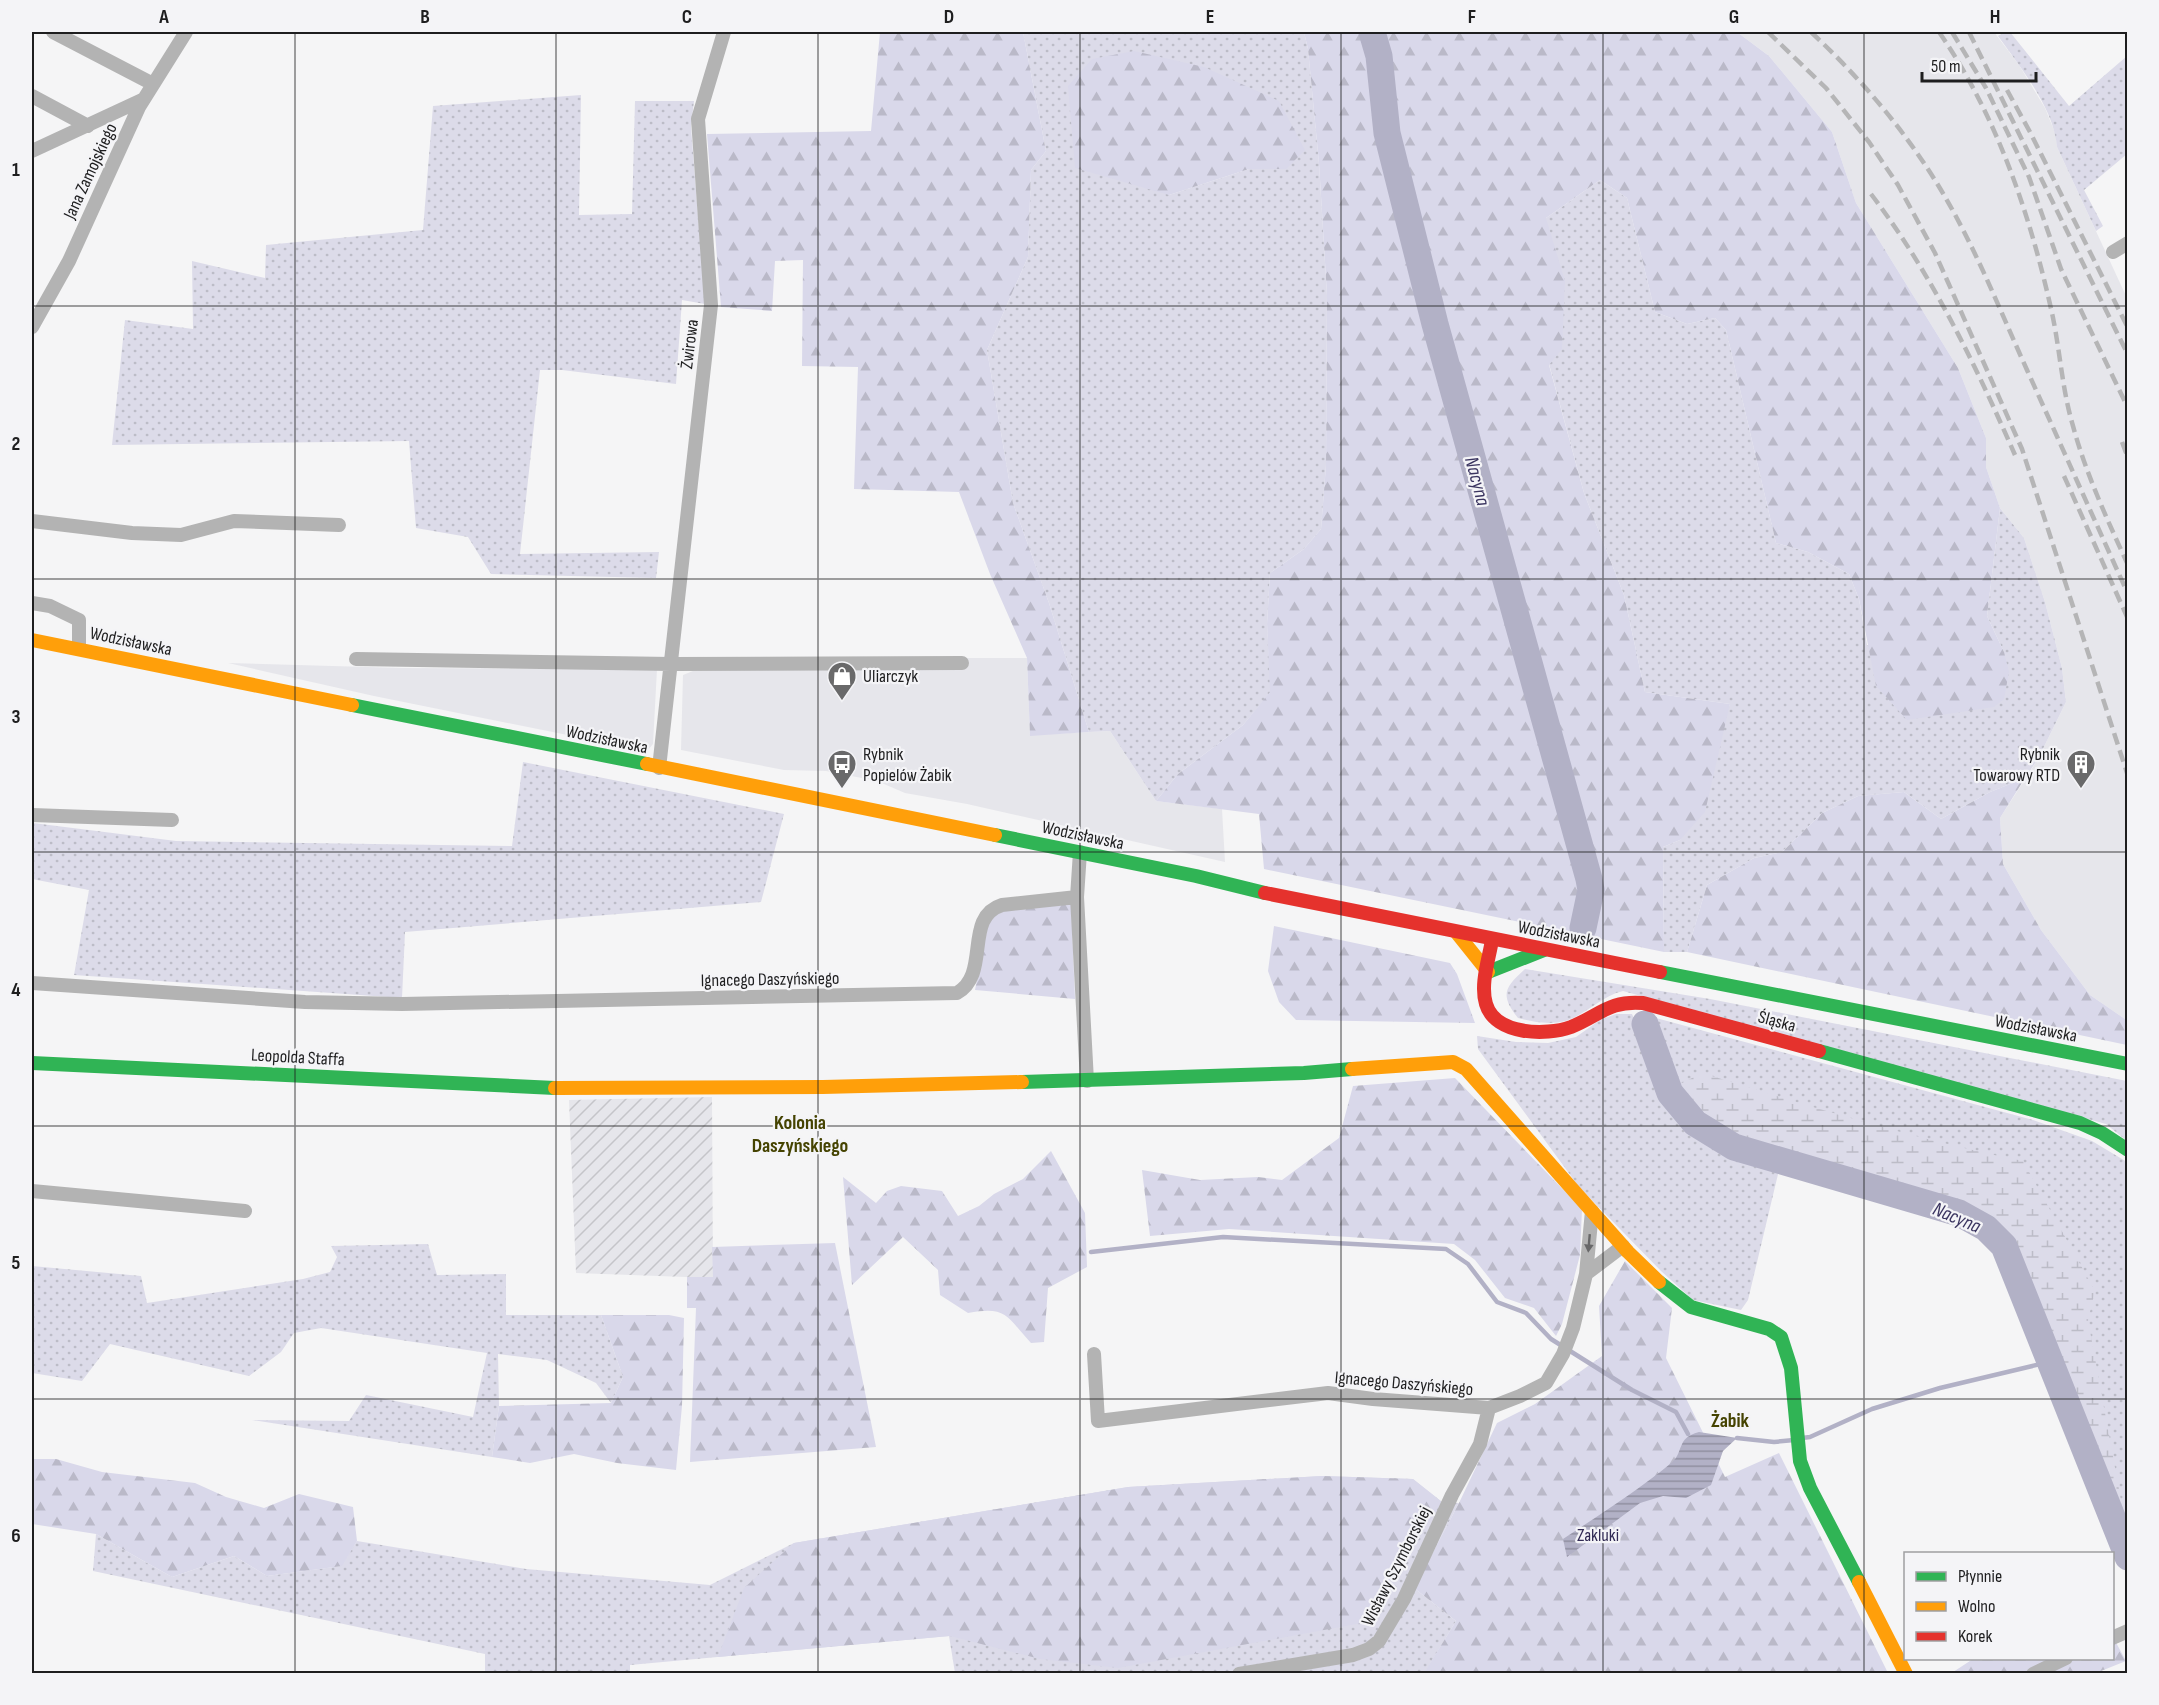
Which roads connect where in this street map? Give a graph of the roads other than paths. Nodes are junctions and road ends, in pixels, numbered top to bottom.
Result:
1 (53, 32) edge
2 (186, 32) edge
3 (724, 32) edge
4 (153, 84) junction
5 (32, 96) edge
6 (144, 99) junction
7 (88, 126) junction
8 (32, 151) edge
9 (2127, 243) edge
10 (2112, 252) dead end
11 (32, 327) edge
12 (32, 521) edge
13 (339, 525) dead end
14 (32, 603) edge
15 (32, 640) edge
16 (79, 649) junction
17 (356, 659) dead end
18 (962, 663) dead end
19 (671, 664) junction
20 (658, 768) junction
21 (32, 815) edge
22 (172, 820) dead end
23 (1080, 852) junction
24 (1077, 897) junction
25 (1456, 932) junction
26 (1492, 940) junction
27 (1545, 950) junction
28 (1488, 972) junction
29 (32, 983) edge
30 (32, 1063) edge
31 (2121, 1063) edge
32 (1087, 1080) junction
33 (2127, 1150) edge
34 (32, 1191) edge
35 (245, 1211) dead end
36 (1592, 1211) junction
37 (1623, 1246) junction
38 (1587, 1274) junction
39 (1094, 1354) dead end
40 (1489, 1408) junction
41 (2064, 1660) edge
42 (1239, 1674) edge
43 (1906, 1674) edge
44 (2032, 1674) edge

1 - 4 street
2 - 4 street, Jana Zamojskiego
3 - 19 street, Żwirowa
4 - 6 street, Jana Zamojskiego
5 - 7 street
6 - 7 street
6 - 11 street, Jana Zamojskiego
7 - 8 street
9 - 10 street
12 - 13 street
14 - 16 street
15 - 16 street, Wodzisławska
16 - 20 street, Wodzisławska
17 - 19 street
18 - 19 street
19 - 20 street, Żwirowa
20 - 23 street, Wodzisławska
21 - 22 street
23 - 24 street
23 - 25 street, Wodzisławska
24 - 29 street, Ignacego Daszyńskiego
24 - 32 street
25 - 26 street, Wodzisławska
25 - 28 street
26 - 27 street, Wodzisławska
26 - 28 street, Śląska
27 - 28 street
27 - 31 street, Wodzisławska
28 - 33 street, Śląska
30 - 32 street, Leopolda Staffa
32 - 36 street
34 - 35 street
36 - 37 street
36 -> 38 street, Ignacego Daszyńskiego
37 - 38 street
37 - 43 street
38 - 40 street, Ignacego Daszyńskiego
39 - 40 street, Ignacego Daszyńskiego
40 - 42 street, Wisławy Szymborskiej
41 - 44 street

